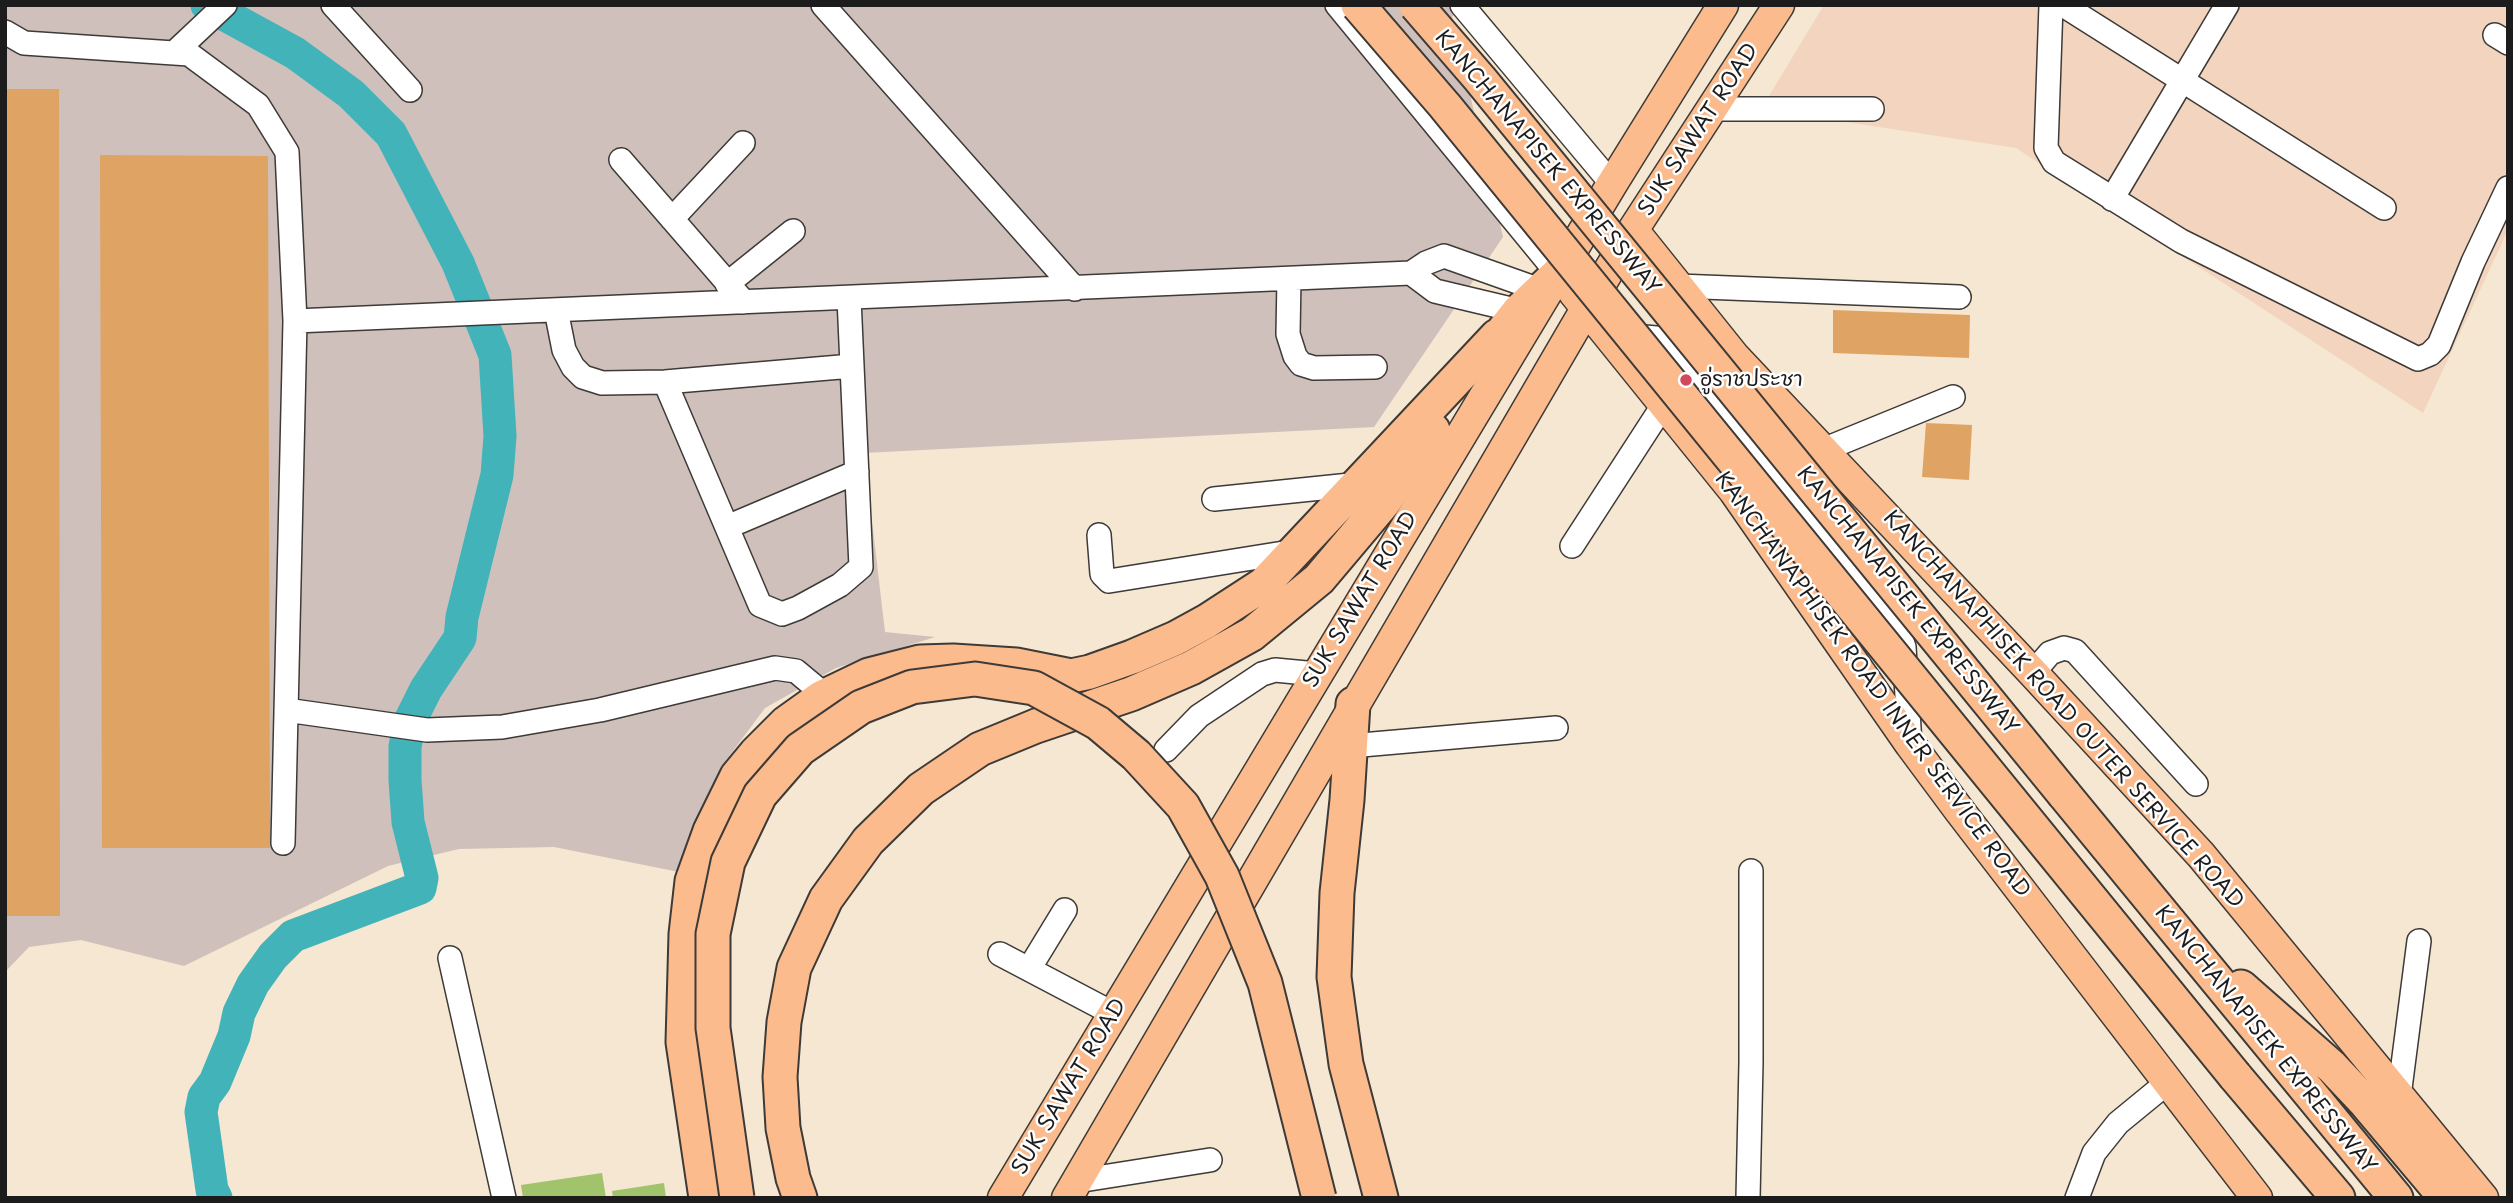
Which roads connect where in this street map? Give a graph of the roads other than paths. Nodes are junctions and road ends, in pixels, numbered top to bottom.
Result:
1 (225, 5) edge
2 (333, 5) edge
3 (823, 5) edge
4 (1337, 5) edge
5 (1358, 5) edge
6 (1416, 5) edge
7 (1462, 5) edge
8 (1723, 5) edge
9 (1779, 5) edge
10 (2051, 5) edge
11 (2063, 5) edge
12 (2227, 5) edge
13 (5, 32) edge
14 (174, 53) junction
15 (2183, 79) junction
16 (410, 90) dead end
17 (1713, 108) junction
18 (1872, 109) dead end
19 (743, 144) dead end
20 (621, 160) dead end
21 (1612, 184) junction
22 (2508, 188) edge
23 (2112, 199) junction
24 (2384, 208) dead end
25 (672, 219) junction
26 (1633, 230) junction
27 (793, 231) dead end
28 (1411, 273) junction
29 (1289, 279) junction
30 (727, 284) junction
31 (1678, 286) junction
32 (1075, 289) junction
33 (1539, 292) junction
34 (849, 298) junction
35 (1959, 298) dead end
36 (744, 302) junction
37 (1587, 307) junction
38 (556, 310) junction
39 (295, 321) junction
40 (1497, 336) junction
41 (1618, 346) junction
42 (852, 366) junction
43 (1375, 367) dead end
44 (665, 382) junction
45 (1953, 397) dead end
46 (1664, 404) junction
47 (1823, 450) junction
48 (857, 472) junction
49 (1360, 484) junction
50 (1214, 499) dead end
51 (727, 527) junction
52 (1099, 535) dead end
53 (1572, 546) dead end
54 (1296, 551) junction
55 (2034, 673) junction
56 (1317, 674) junction
57 (826, 696) junction
58 (1353, 704) junction
59 (286, 710) junction
60 (1556, 728) dead end
61 (1910, 744) junction
62 (1350, 746) junction
63 (1166, 750) dead end
64 (2196, 784) dead end
65 (283, 844) dead end
66 (1751, 871) dead end
67 (1065, 909) dead end
68 (2182, 939) junction
69 (2419, 941) dead end
70 (1000, 954) dead end
71 (450, 958) dead end
72 (1029, 970) junction
73 (1114, 1014) junction
74 (2235, 1076) junction
75 (2168, 1082) junction
76 (2399, 1096) junction
77 (1210, 1160) dead end
78 (1072, 1189) edge
79 (504, 1198) edge
80 (706, 1198) edge
81 (737, 1198) edge
82 (800, 1198) edge
83 (1003, 1198) edge
84 (1320, 1198) edge
85 (1381, 1198) edge
86 (1748, 1198) edge
87 (2077, 1198) edge
88 (2257, 1198) edge
89 (2314, 1198) edge
90 (2338, 1198) edge
91 (2396, 1198) edge
92 (2446, 1198) edge
93 (2483, 1198) edge

1 - 14 street
2 - 16 street
3 - 32 street
4 - 33 street
5 - 74 highway, KANCHANAPISEK EXPRESSWAY, bridge
6 - 68 highway, KANCHANAPISEK EXPRESSWAY, bridge
7 - 21 street
8 - 21 main road, SUK SAWAT ROAD
9 - 17 main road, SUK SAWAT ROAD
10 - 23 street
11 - 15 street
12 - 15 street
13 - 14 street
14 - 39 street
15 - 23 street
15 - 24 street
17 - 18 street
17 - 26 main road, SUK SAWAT ROAD
19 - 25 street
20 - 25 street
21 - 33 main road, SUK SAWAT ROAD
22 - 23 street
25 - 30 street
26 - 31 main road, KANCHANAPHISEK ROAD OUTER SERVICE ROAD
26 - 37 main road, SUK SAWAT ROAD
27 - 30 street
28 - 29 street
28 - 33 street
28 - 33 street
29 - 32 street
29 - 43 street
30 - 36 street
31 - 35 street
31 - 47 main road, KANCHANAPHISEK ROAD OUTER SERVICE ROAD
32 - 34 street
33 - 37 main road, KANCHANAPHISEK ROAD INNER SERVICE ROAD
33 - 40 highway
33 - 56 main road, SUK SAWAT ROAD
34 - 36 street
34 - 42 street
36 - 38 street
37 - 41 main road, KANCHANAPHISEK ROAD INNER SERVICE ROAD
37 - 58 main road, SUK SAWAT ROAD
38 - 39 street
38 - 44 street
39 - 59 street
40 - 49 highway
40 - 82 highway
41 - 46 main road, KANCHANAPHISEK ROAD INNER SERVICE ROAD
41 - 61 street
42 - 44 street
42 - 48 street
44 - 51 street
45 - 47 street
46 - 53 street
46 - 61 main road, KANCHANAPHISEK ROAD INNER SERVICE ROAD
47 - 55 main road, KANCHANAPHISEK ROAD OUTER SERVICE ROAD
48 - 51 street
48 - 51 street
49 - 50 street
49 - 54 highway
52 - 54 street
54 - 57 highway
55 - 64 street
55 - 76 main road, KANCHANAPHISEK ROAD OUTER SERVICE ROAD
56 - 63 street
56 - 73 main road, SUK SAWAT ROAD
57 - 59 street
57 - 80 highway
58 - 62 highway
58 - 78 main road, SUK SAWAT ROAD
59 - 65 street
60 - 62 street
61 - 75 main road, KANCHANAPHISEK ROAD INNER SERVICE ROAD
62 - 85 highway
66 - 86 street
67 - 72 street
68 - 91 highway, KANCHANAPISEK EXPRESSWAY
68 - 92 highway
69 - 76 street
70 - 72 street
71 - 79 street
72 - 73 street
73 - 83 main road, SUK SAWAT ROAD
74 - 89 highway
74 - 90 highway, KANCHANAPISEK EXPRESSWAY
75 - 87 street
75 - 88 main road, KANCHANAPHISEK ROAD INNER SERVICE ROAD
76 - 93 main road, KANCHANAPHISEK ROAD OUTER SERVICE ROAD
77 - 78 street
81 - 84 highway, bridge

